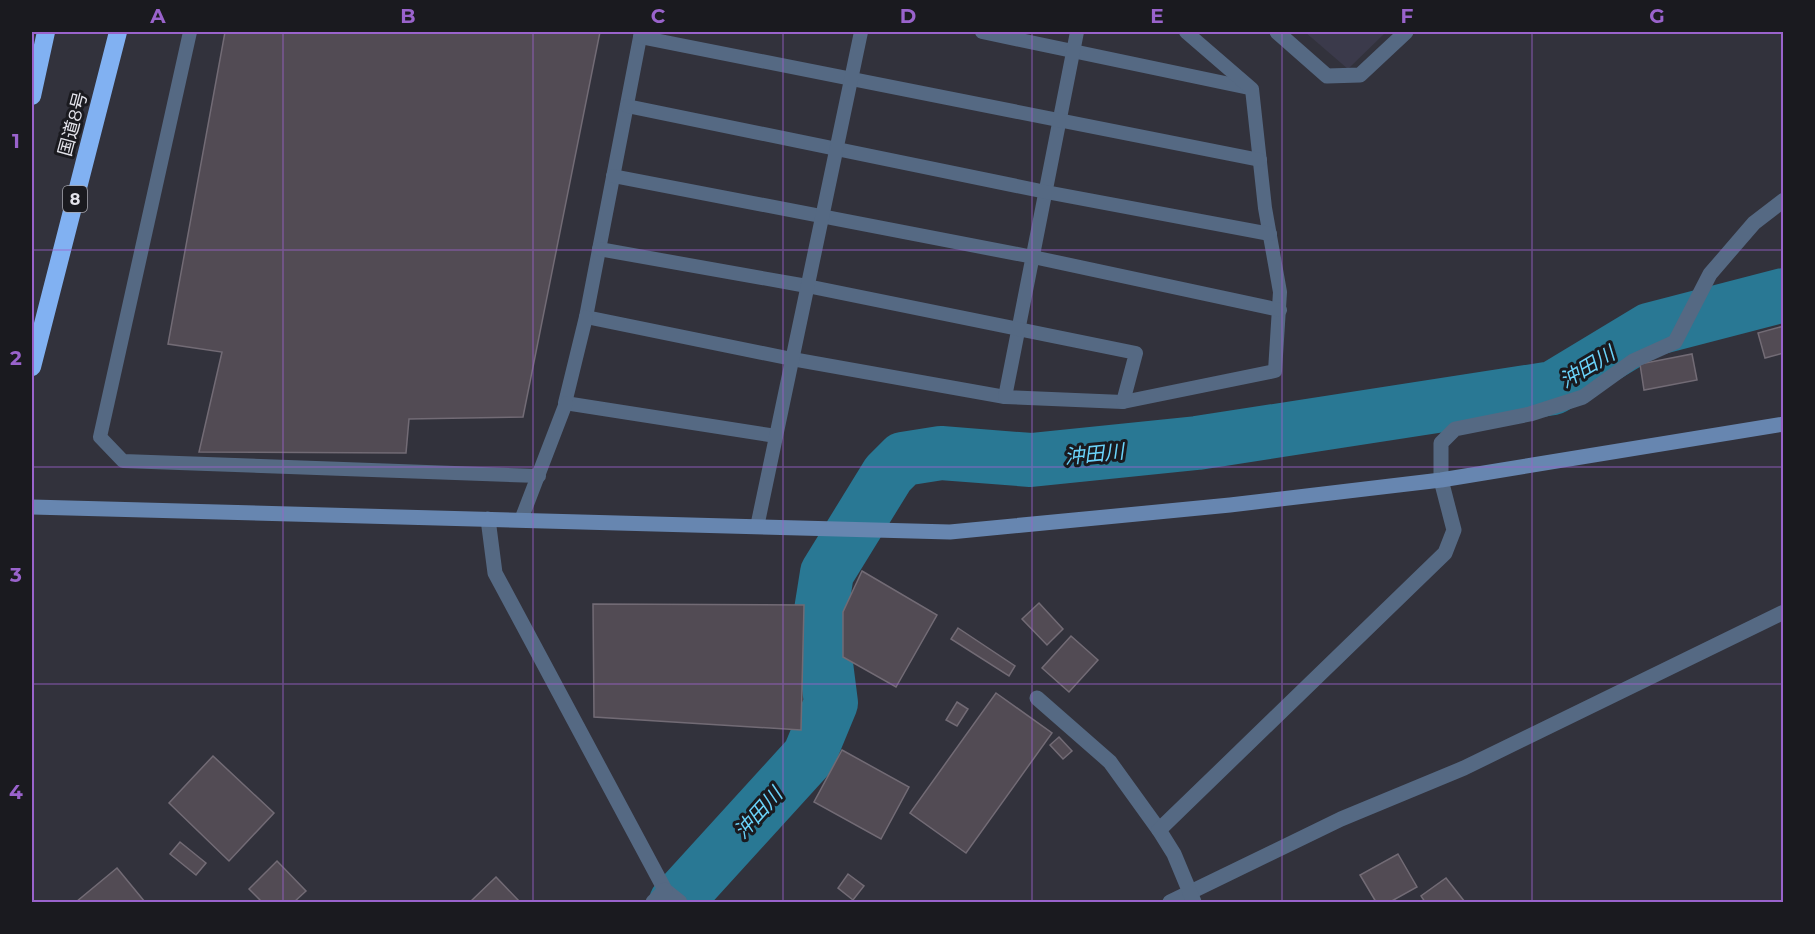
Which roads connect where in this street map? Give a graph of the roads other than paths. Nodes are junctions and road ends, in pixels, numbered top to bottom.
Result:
1 (46, 32) edge
2 (118, 32) edge
3 (190, 32) edge
4 (861, 32) edge
5 (982, 32) edge
6 (1077, 32) edge
7 (1186, 32) edge
8 (1277, 32) edge
9 (1406, 32) edge
10 (640, 34) edge
11 (1073, 50) junction
12 (851, 78) junction
13 (1252, 89) junction
14 (32, 96) edge
15 (627, 106) junction
16 (1059, 121) junction
17 (836, 149) junction
18 (1260, 160) junction
19 (613, 176) junction
20 (1046, 192) junction
21 (1784, 200) edge
22 (823, 215) junction
23 (1270, 234) junction
24 (599, 249) junction
25 (1033, 257) junction
26 (807, 286) junction
27 (1280, 310) junction
28 (586, 317) junction
29 (1018, 330) junction
30 (792, 359) junction
31 (32, 367) edge
32 (1005, 397) junction
33 (1123, 402) junction
34 (566, 403) junction
35 (1784, 424) edge
36 (776, 436) junction
37 (539, 476) junction
38 (1441, 480) junction
39 (32, 507) edge
40 (488, 519) junction
41 (521, 520) junction
42 (757, 527) junction
43 (1784, 612) edge
44 (1036, 698) dead end
45 (1159, 830) junction
46 (665, 891) junction
47 (1192, 899) edge
48 (653, 903) edge
49 (680, 903) edge
50 (1170, 903) edge

1 - 14 highway
2 - 31 highway, 国道8号 / 8
3 - 37 lane
4 - 12 lane
5 - 11 lane
6 - 11 lane
7 - 13 lane
8 - 9 street
10 - 12 lane
10 - 15 lane
11 - 13 lane
11 - 16 lane
12 - 16 lane
12 - 17 lane
13 - 18 lane
15 - 17 lane
15 - 19 lane
16 - 18 lane
16 - 20 lane
17 - 20 lane
17 - 22 lane
18 - 23 lane
19 - 22 lane
19 - 24 lane
20 - 23 lane
20 - 25 lane
21 - 38 street
22 - 25 lane
22 - 26 lane
23 - 27 lane
24 - 26 lane
24 - 28 lane
25 - 27 lane
25 - 29 lane
26 - 29 lane
26 - 30 lane
27 - 33 lane
28 - 30 lane
28 - 34 lane
29 - 32 lane
29 - 33 lane
30 - 32 lane
30 - 36 lane
32 - 33 lane
34 - 36 lane
34 - 37 lane
35 - 38 street
36 - 42 lane
37 - 41 lane
38 - 42 street
38 - 45 street
39 - 40 street
40 - 41 street
40 - 46 street
41 - 42 street
43 - 47 street
44 - 45 street
45 - 47 street
46 - 48 street
46 - 49 street
47 - 50 street

